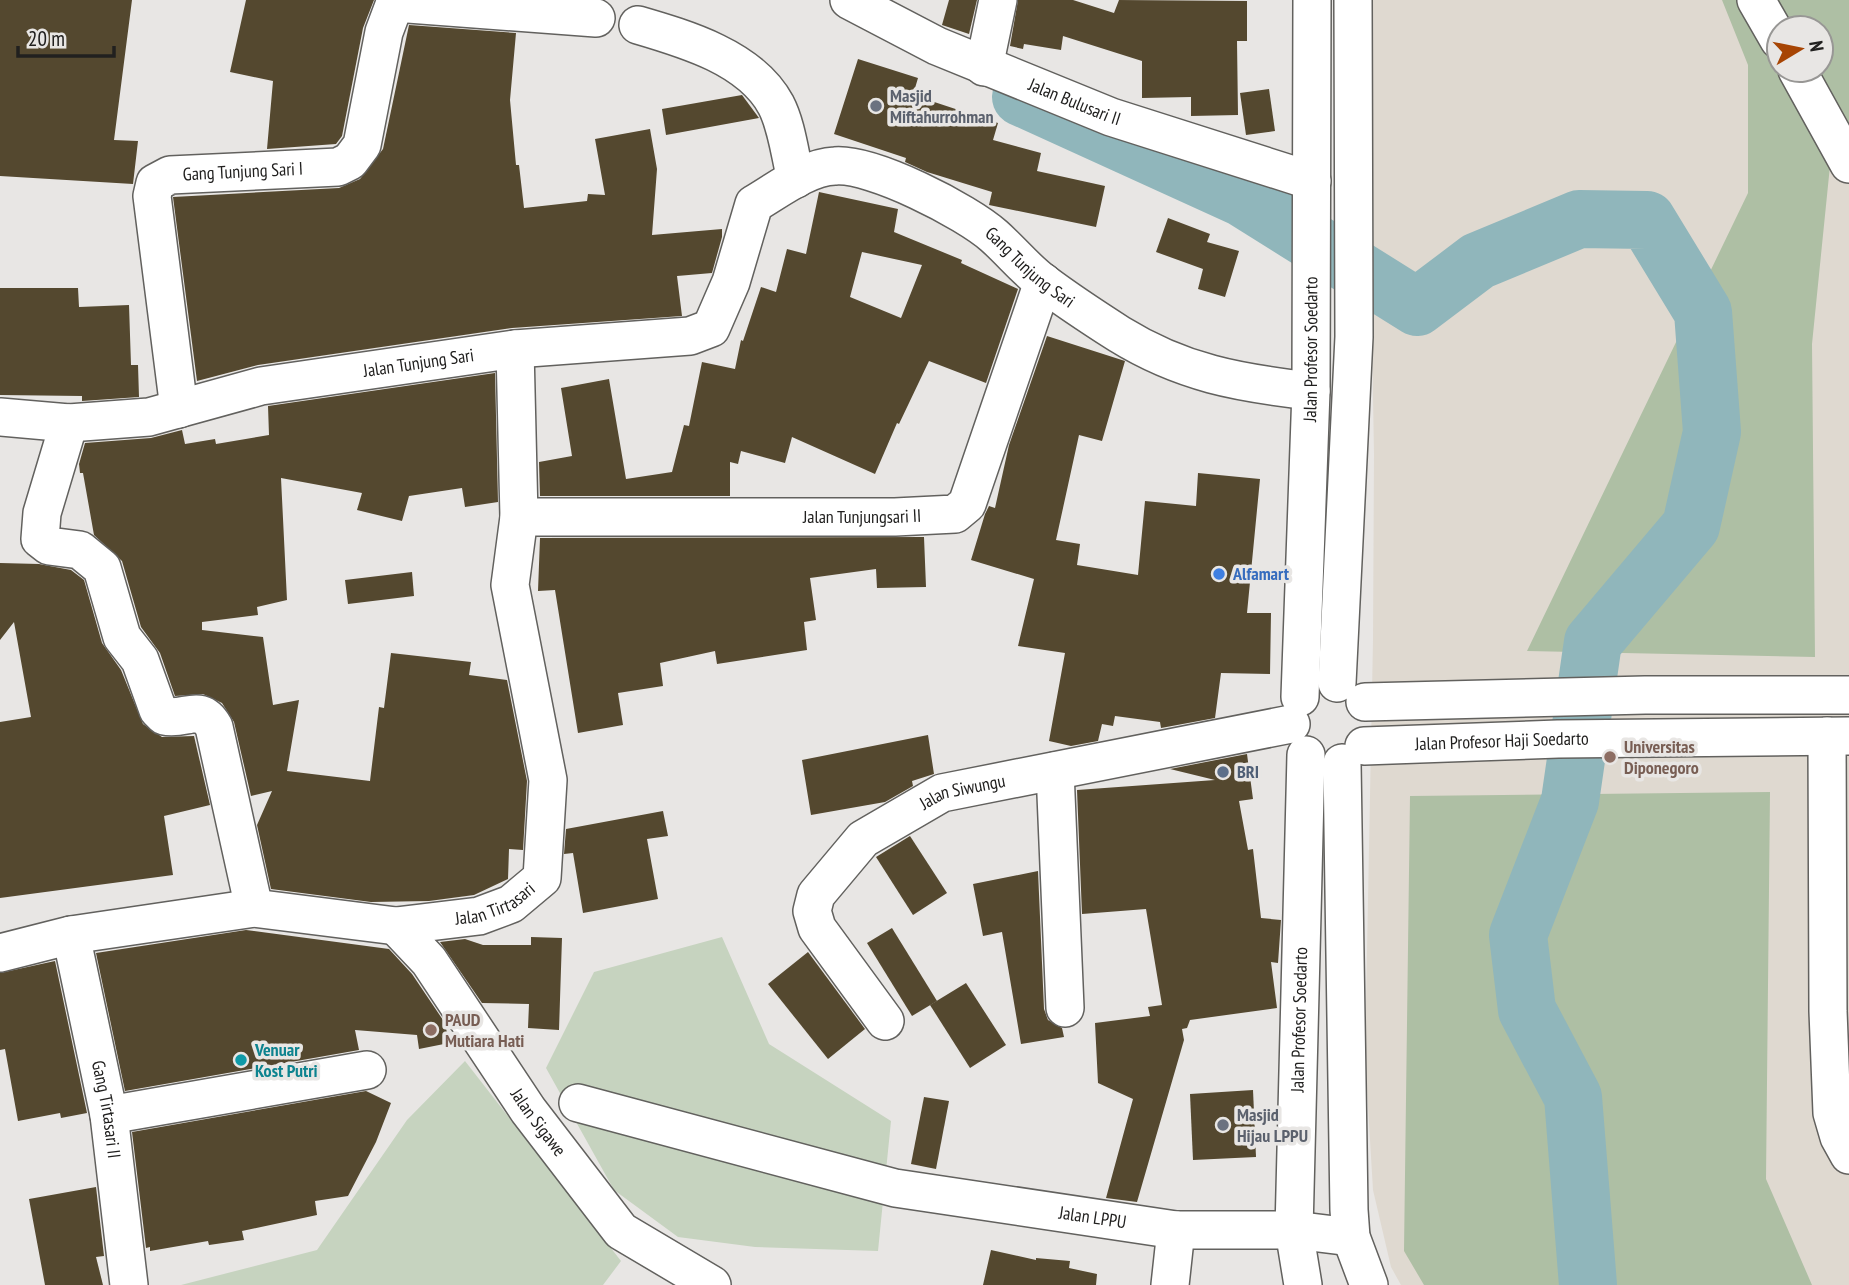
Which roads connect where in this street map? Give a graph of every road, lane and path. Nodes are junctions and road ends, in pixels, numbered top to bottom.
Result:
1 (849, 0) edge
2 (998, 0) edge
3 (1312, 0) edge
4 (1353, 0) edge
5 (1756, 0) edge
6 (395, 1) edge
7 (1765, 16) edge
8 (596, 18) dead end
9 (638, 25) dead end
10 (984, 67) junction
11 (1805, 84) edge
12 (1849, 164) edge
13 (796, 179) junction
14 (1312, 197) junction
15 (754, 204) joint
16 (1043, 282) junction
17 (515, 349) junction
18 (1311, 391) junction
19 (179, 409) junction
20 (0, 417) edge
21 (69, 423) junction
22 (519, 517) junction
23 (1351, 693) junction
24 (1849, 695) edge
25 (1299, 725) junction
26 (1838, 736) edge
27 (1353, 755) junction
28 (1055, 771) junction
29 (254, 908) junction
30 (396, 926) junction
31 (71, 936) junction
32 (0, 953) edge
33 (1065, 1008) dead end
34 (885, 1021) dead end
35 (367, 1070) dead end
36 (578, 1103) dead end
37 (108, 1115) junction
38 (1849, 1155) edge
39 (1176, 1230) junction
40 (1294, 1230) junction
41 (1351, 1237) junction
42 (129, 1285) edge
43 (712, 1285) edge
44 (1170, 1285) edge
45 (1303, 1285) edge
46 (1369, 1285) edge

1 - 10 street, Jalan Bulusari II
2 - 10 street
3 - 14 street, Jalan Profesor Soedarto
4 - 23 street
5 - 7 street
6 - 8 street
6 - 19 street, Gang Tunjung Sari I
9 - 13 street
10 - 14 street, Jalan Bulusari II
11 - 12 street
13 - 15 street, Gang Tunjung Sari
13 - 16 street, Gang Tunjung Sari
14 - 18 street, Jalan Profesor Soedarto
15 - 17 street, Jalan Tunjung Sari
16 - 18 street, Gang Tunjung Sari
16 - 22 street, Jalan Tunjungsari II
17 - 19 street, Jalan Tunjung Sari
17 - 22 street, Jalan Tirtasari
18 - 25 street, Jalan Profesor Soedarto
19 - 21 street, Jalan Tunjung Sari
20 - 21 street, Jalan Tunjung Sari
21 - 29 street
22 - 30 street, Jalan Tirtasari
23 - 24 street
23 - 25 street
23 - 27 street
25 - 27 street
25 - 28 street, Jalan Siwungu
25 - 40 street, Jalan Profesor Soedarto
26 - 27 street, Jalan Profesor Haji Soedarto
26 - 38 street
27 - 41 street
28 - 33 street
28 - 34 street, Jalan Siwungu
29 - 30 street, Jalan Tirtasari
29 - 31 street, Jalan Tirtasari
30 - 43 street, Jalan Sigawe
31 - 32 street, Jalan Tirtasari
31 - 37 street, Gang Tirtasari II
35 - 37 street
36 - 39 street, Jalan LPPU
37 - 42 street, Gang Tirtasari II
39 - 40 street, Jalan LPPU
39 - 44 street
40 - 41 street, Jalan LPPU
40 - 45 street, Jalan Profesor Soedarto
41 - 46 street

